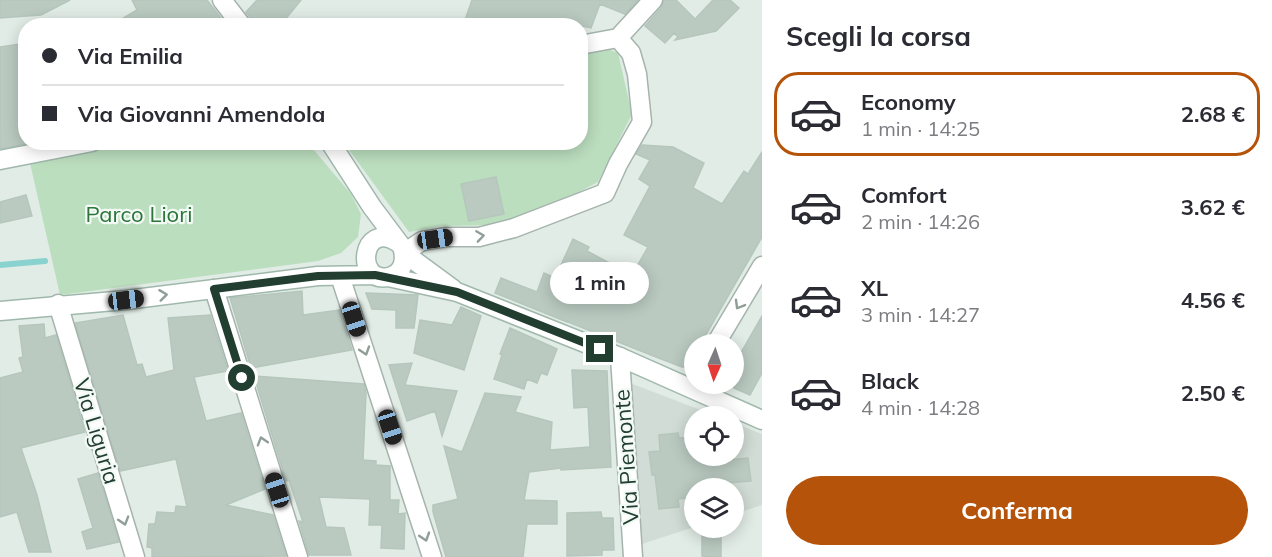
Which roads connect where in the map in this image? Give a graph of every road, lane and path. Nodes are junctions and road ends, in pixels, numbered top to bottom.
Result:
1 (222, 0) edge
2 (653, 0) edge
3 (236, 18) edge
4 (618, 38) junction
5 (588, 44) edge
6 (51, 150) edge
7 (335, 150) edge
8 (0, 160) edge
9 (372, 207) junction
10 (369, 246) junction
11 (401, 247) junction
12 (762, 266) edge
13 (340, 276) junction
14 (382, 276) junction
15 (214, 289) junction
16 (457, 292) junction
17 (58, 304) junction
18 (0, 311) edge
19 (722, 334) edge
20 (620, 357) junction
21 (684, 381) edge
22 (711, 394) edge
23 (762, 420) edge
24 (135, 557) edge
25 (298, 557) edge
26 (432, 557) edge
27 (633, 557) edge

1 - 3 street
2 - 4 street
4 - 5 street
11 -> 4 street
6 - 8 street
7 - 9 street
9 - 10 street
9 - 11 street
10 - 11 street
10 - 14 street
11 - 14 street
11 - 16 street
12 -> 19 street
13 - 14 street
13 - 15 street
13 -> 26 street
14 - 16 street
17 -> 15 street
25 -> 15 street
16 - 20 street
17 - 18 street
17 -> 24 street, Via Liguria
20 - 21 street
20 - 27 street, Via Piemonte
22 - 23 street

